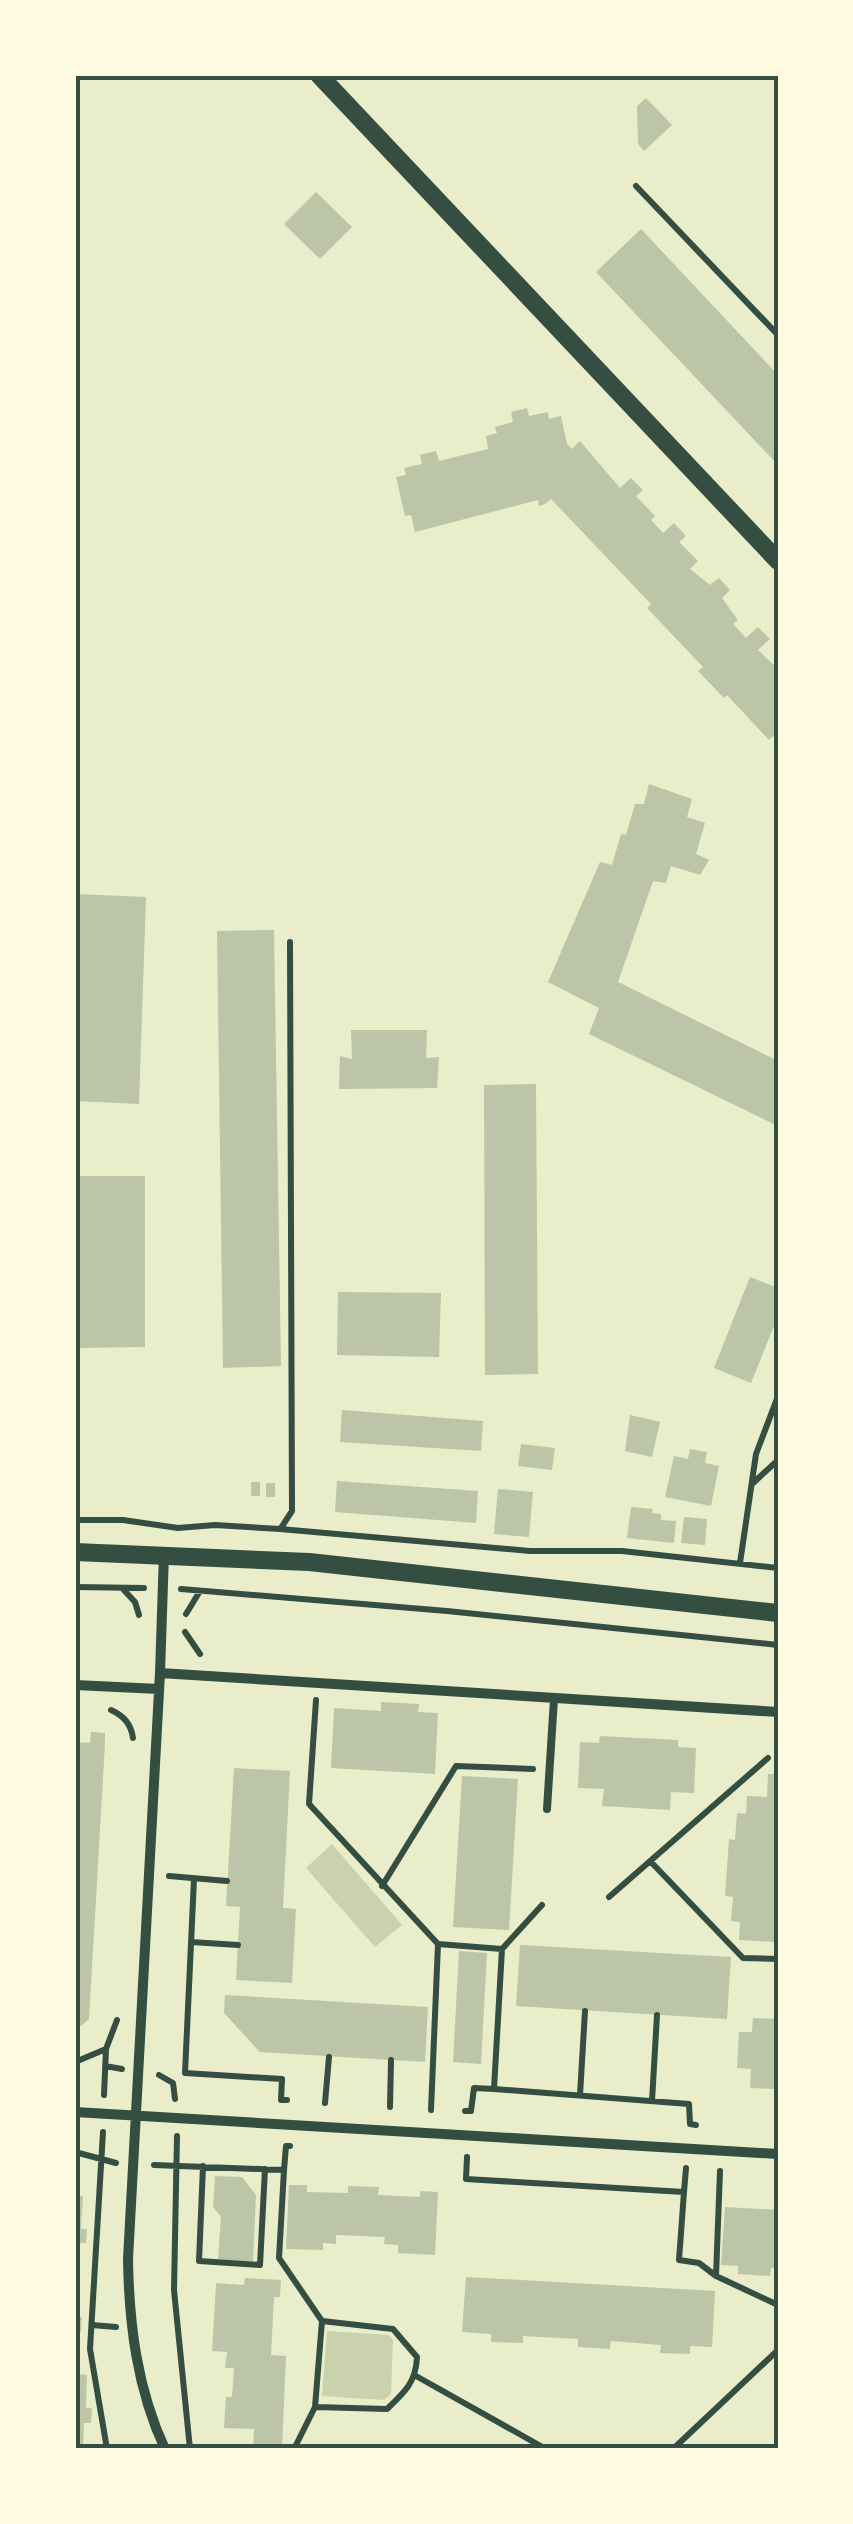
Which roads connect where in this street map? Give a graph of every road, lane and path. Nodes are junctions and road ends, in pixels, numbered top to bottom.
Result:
1 (319, 75) edge
2 (636, 186) dead end
3 (778, 335) edge
4 (778, 560) edge
5 (290, 942) dead end
6 (778, 1396) edge
7 (778, 1460) edge
8 (752, 1485) junction
9 (75, 1520) edge
10 (280, 1529) junction
11 (75, 1552) edge
12 (164, 1554) junction
13 (740, 1564) junction
14 (778, 1568) edge
15 (75, 1587) edge
16 (121, 1587) junction
17 (163, 1588) junction
18 (200, 1590) junction
19 (778, 1613) edge
20 (141, 1620) dead end
21 (778, 1645) edge
22 (208, 1658) dead end
23 (160, 1672) junction
24 (317, 1684) junction
25 (75, 1685) edge
26 (134, 1688) junction
27 (159, 1689) junction
28 (554, 1699) junction
29 (94, 1709) dead end
30 (778, 1712) edge
31 (132, 1728) junction
32 (133, 1740) dead end
33 (768, 1758) dead end
34 (534, 1769) dead end
35 (547, 1809) dead end
36 (651, 1862) junction
37 (227, 1881) dead end
38 (382, 1886) junction
39 (609, 1897) dead end
40 (542, 1905) dead end
41 (191, 1942) junction
42 (438, 1944) junction
43 (238, 1945) dead end
44 (502, 1948) junction
45 (778, 1959) edge
46 (585, 2011) dead end
47 (657, 2015) dead end
48 (117, 2024) dead end
49 (106, 2049) junction
50 (330, 2056) dead end
51 (392, 2060) dead end
52 (75, 2062) edge
53 (185, 2073) junction
54 (173, 2083) dead end
55 (494, 2089) junction
56 (580, 2095) junction
57 (296, 2101) dead end
58 (652, 2101) junction
59 (310, 2102) dead end
60 (325, 2103) junction
61 (341, 2104) dead end
62 (374, 2106) dead end
63 (390, 2107) junction
64 (404, 2108) dead end
65 (417, 2109) dead end
66 (431, 2110) junction
67 (444, 2110) dead end
68 (458, 2110) dead end
69 (75, 2112) edge
70 (103, 2114) junction
71 (136, 2116) junction
72 (707, 2126) dead end
73 (304, 2147) dead end
74 (75, 2152) edge
75 (778, 2154) edge
76 (450, 2156) dead end
77 (103, 2162) junction
78 (176, 2165) dead end
79 (204, 2166) junction
80 (266, 2169) junction
81 (720, 2169) dead end
82 (284, 2170) junction
83 (175, 2192) dead end
84 (716, 2276) junction
85 (778, 2305) edge
86 (322, 2321) junction
87 (778, 2350) edge
88 (416, 2376) junction
89 (315, 2406) junction
90 (547, 2448) edge
91 (107, 2449) edge
92 (164, 2449) edge
93 (190, 2449) edge
94 (294, 2449) edge
95 (674, 2449) edge

1 - 4 street
2 - 3 path
5 - 10 path
6 - 8 path
7 - 8 path
8 - 13 path
9 - 10 path
10 - 13 path
11 - 12 street
12 - 17 street
12 - 19 street
13 - 14 path
15 - 16 path
16 - 17 path
16 - 20 path
17 - 18 path
17 - 23 street
18 - 21 path
18 - 22 path
23 - 24 street
23 - 27 street
24 - 28 street
24 - 38 path
25 - 26 street
26 - 27 street
26 - 31 path
27 - 71 street
28 - 30 street
28 - 35 lane
29 - 31 path
31 - 32 path
33 - 36 path
34 - 38 path
36 - 39 path
36 - 45 path
37 - 41 path
38 - 42 path
40 - 44 path
41 - 43 path
41 - 53 path
42 - 44 path
42 - 66 path
44 - 55 path
46 - 56 path
47 - 58 path
48 - 49 path
49 - 52 path
49 - 70 path
50 - 60 path
51 - 63 path
53 - 54 path
53 - 57 path
55 - 56 path
55 - 68 path
56 - 58 path
58 - 72 path
59 - 60 path
60 - 61 path
62 - 63 path
63 - 64 path
65 - 66 path
66 - 67 path
69 - 70 street
70 - 71 street
70 - 77 path
71 - 75 street
71 - 92 street
73 - 82 path
74 - 77 path
76 - 84 path
77 - 91 path
78 - 79 path
79 - 80 path
79 - 80 path
80 - 82 path
81 - 84 path
82 - 86 path
83 - 93 path
84 - 85 path
86 - 88 path
86 - 89 path
87 - 95 path
88 - 89 path
88 - 90 path
89 - 94 path

